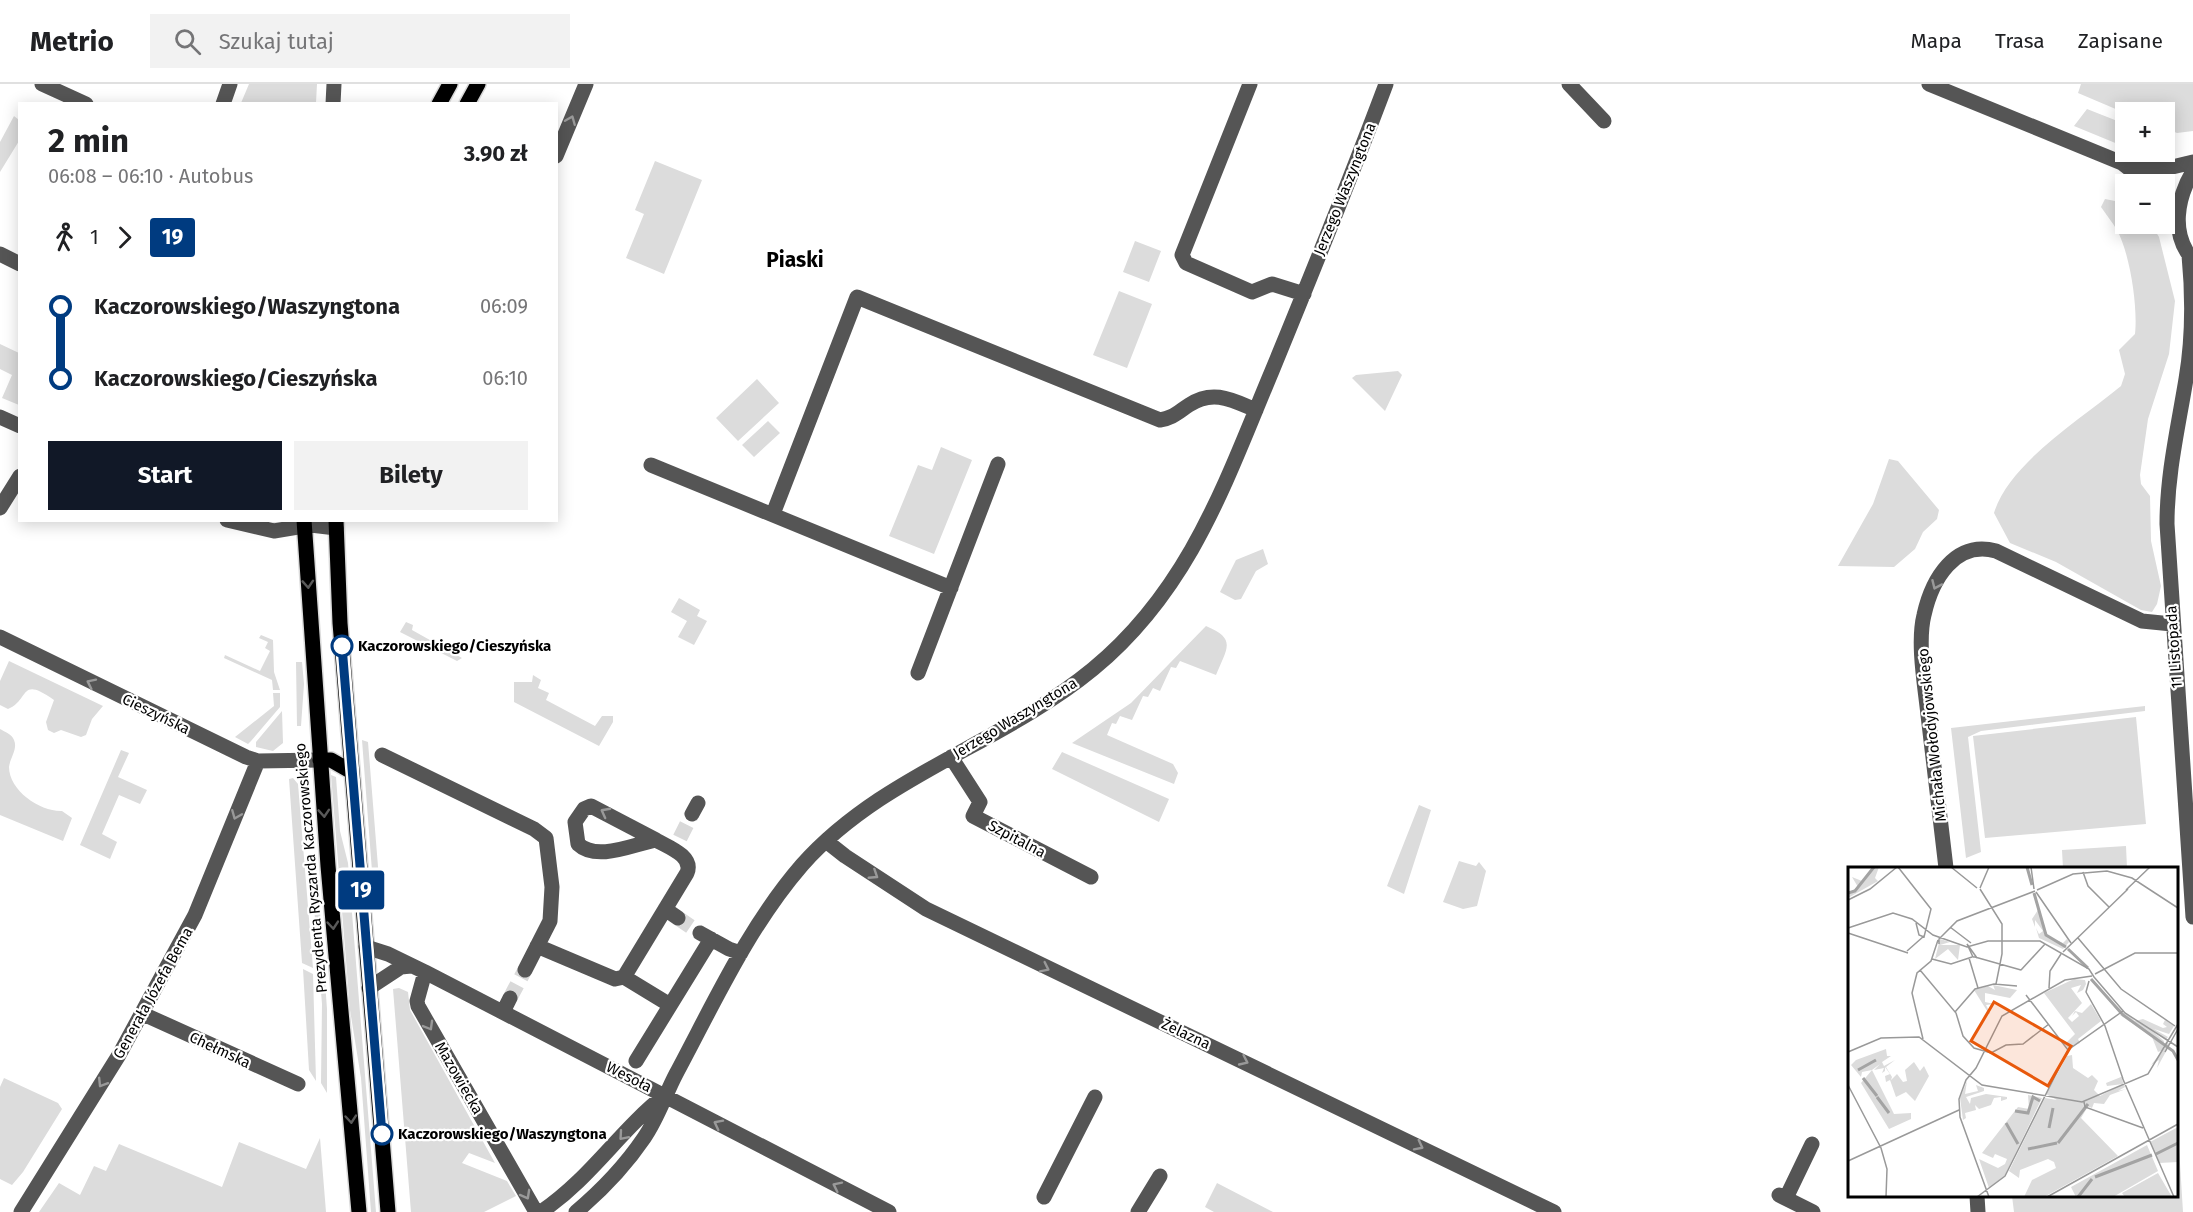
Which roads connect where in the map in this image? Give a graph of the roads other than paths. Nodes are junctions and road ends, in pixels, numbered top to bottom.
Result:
1 (42, 84) edge
2 (230, 84) edge
3 (334, 84) edge
4 (450, 84) edge
5 (478, 84) edge
6 (586, 84) edge
7 (1250, 84) edge
8 (1386, 84) edge
9 (1569, 84) edge
10 (1929, 84) edge
11 (82, 102) edge
12 (224, 102) edge
13 (333, 102) edge
14 (442, 102) edge
15 (468, 102) edge
16 (1604, 121) dead end
17 (558, 151) edge
18 (2193, 162) edge
19 (2122, 163) junction
20 (2193, 171) edge
21 (2136, 174) edge
22 (2175, 217) edge
23 (2178, 221) junction
24 (0, 254) edge
25 (2191, 258) edge
26 (18, 263) edge
27 (1304, 294) junction
28 (2190, 372) edge
29 (1256, 411) junction
30 (0, 417) edge
31 (18, 425) edge
32 (651, 465) dead end
33 (998, 465) dead end
34 (18, 479) edge
35 (0, 508) edge
36 (773, 514) junction
37 (258, 522) edge
38 (304, 523) edge
39 (336, 524) edge
40 (951, 588) junction
41 (2172, 624) junction
42 (0, 637) edge
43 (918, 673) dead end
44 (382, 755) dead end
45 (951, 757) junction
46 (320, 760) junction
47 (258, 761) junction
48 (352, 772) junction
49 (656, 840) junction
50 (826, 841) junction
51 (1946, 867) edge
52 (1091, 877) dead end
53 (2193, 917) edge
54 (536, 939) junction
55 (366, 947) junction
56 (741, 953) junction
57 (418, 969) junction
58 (525, 970) tunnel mouth
59 (624, 977) junction
60 (369, 988) junction
61 (510, 998) tunnel mouth
62 (670, 1005) junction
63 (503, 1012) junction
64 (143, 1014) junction
65 (636, 1061) dead end
66 (298, 1084) dead end
67 (665, 1095) junction
68 (1095, 1097) dead end
69 (1812, 1144) dead end
70 (1160, 1176) dead end
71 (1044, 1197) dead end
72 (1977, 1197) edge
73 (21, 1212) edge
74 (359, 1212) edge
75 (388, 1212) edge
76 (536, 1212) edge
77 (542, 1212) edge
78 (576, 1212) edge
79 (889, 1212) edge
80 (1138, 1212) edge
81 (1554, 1212) edge
82 (1813, 1212) edge
83 (1978, 1212) edge

1 - 11 street
2 - 12 street
3 - 13 street
4 - 14 main road
5 - 15 main road
17 -> 6 street
7 - 27 street
8 - 27 street, Jerzego Waszyngtona
9 - 16 street
10 - 19 street
18 - 19 street
19 - 21 street
20 - 23 street
22 - 23 street
23 - 25 street, 11 Listopada
24 - 26 street
25 - 28 street, 11 Listopada
27 - 29 street, Jerzego Waszyngtona
28 - 41 street, 11 Listopada
29 - 36 street
29 - 45 street, Jerzego Waszyngtona
30 - 31 street
32 - 36 street
33 - 40 street
34 - 35 street
36 - 40 street
37 - 38 street
38 - 39 street
38 -> 46 main road, Prezydenta Ryszarda Kaczorowskiego
39 - 48 main road
40 - 43 street
41 -> 51 street, Michała Wołodyjowskiego
41 - 53 street, 11 Listopada
47 -> 42 street, Cieszyńska
44 - 54 street
45 - 50 street, Jerzego Waszyngtona
45 - 52 street, Szpitalna
46 - 47 street, Cieszyńska
46 - 48 main road
46 -> 74 main road, Prezydenta Ryszarda Kaczorowskiego
47 -> 64 street, Generała Józefa Bema
48 - 55 main road
49 -> 49 street
49 - 59 street
50 - 56 street, Jerzego Waszyngtona
50 -> 81 street, Żelazna
54 - 58 street
54 - 59 street
55 - 57 street, Wesoła
55 - 60 main road
56 - 62 street
56 - 67 street, Jerzego Waszyngtona
57 - 60 street
57 - 63 street, Wesoła
57 -> 76 street, Mazowiecka
59 - 62 street
60 - 75 main road
61 - 63 street
62 - 65 street
63 - 67 street, Wesoła
64 - 66 street, Chełmska
64 -> 73 street, Generała Józefa Bema
67 -> 77 street, Jerzego Waszyngtona
67 - 78 street, Jerzego Waszyngtona
79 -> 67 street, Wesoła
68 - 71 street
69 - 82 street
70 - 80 street
72 - 83 street

